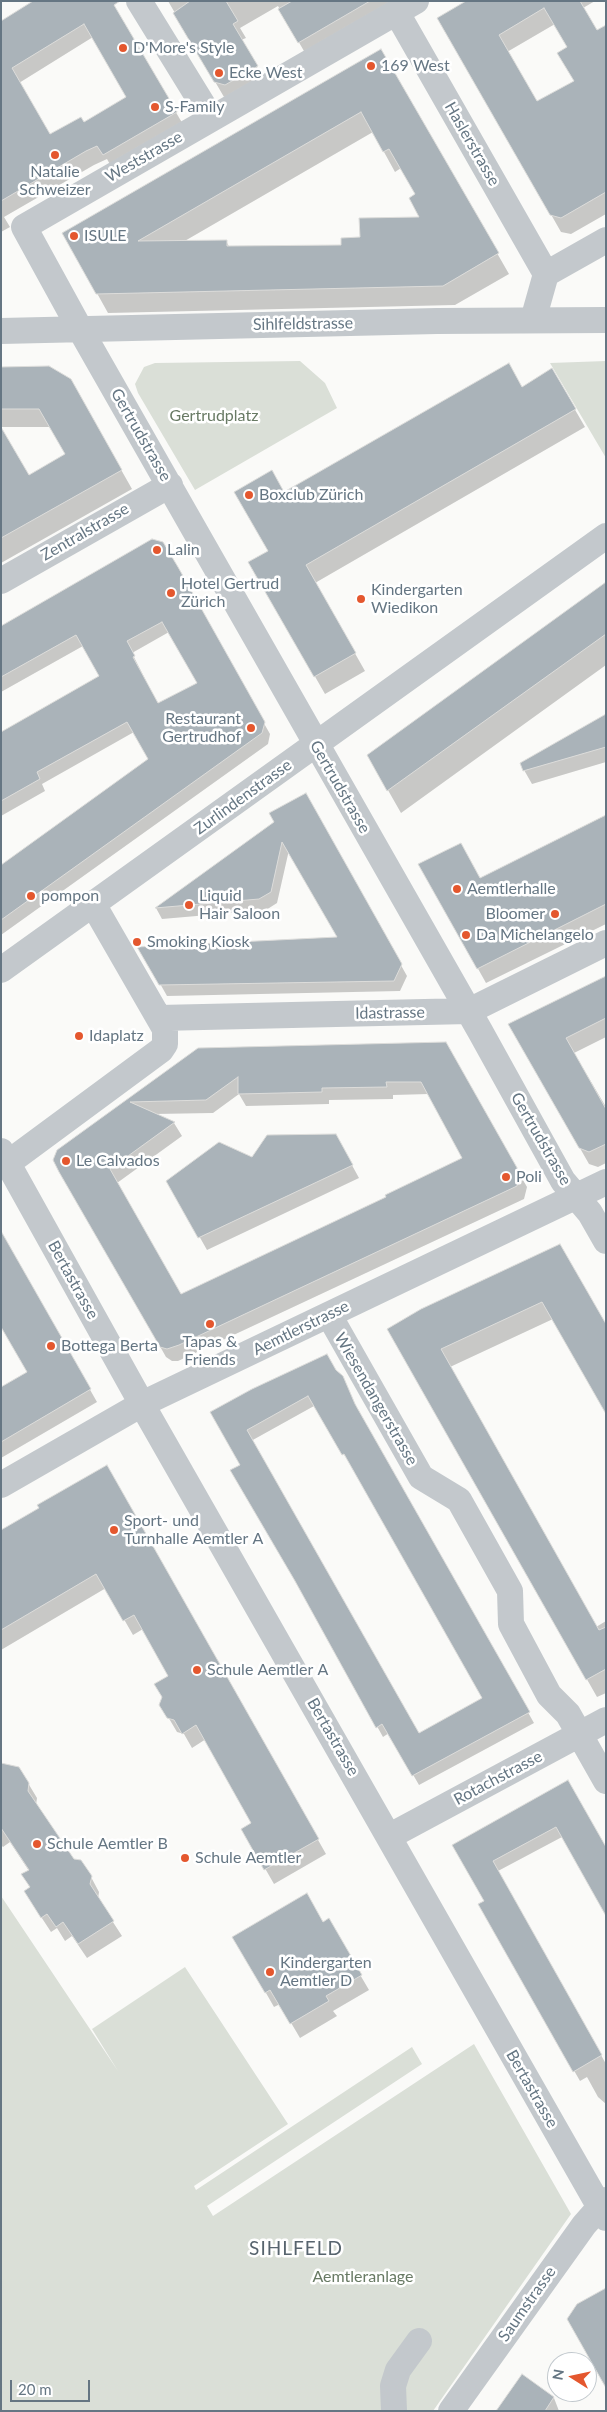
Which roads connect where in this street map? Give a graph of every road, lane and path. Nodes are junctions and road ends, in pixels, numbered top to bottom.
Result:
1 (139, 1) edge
2 (407, 7) edge
3 (211, 118) junction
4 (606, 240) edge
5 (546, 274) junction
6 (534, 320) junction
7 (606, 320) edge
8 (80, 329) junction
9 (1, 331) edge
10 (170, 485) junction
11 (606, 536) edge
12 (1, 581) edge
13 (316, 744) junction
14 (93, 904) junction
15 (606, 943) edge
16 (1, 970) edge
17 (469, 1011) junction
18 (159, 1018) junction
19 (5, 1157) edge
20 (606, 1182) edge
21 (575, 1197) junction
22 (606, 1241) edge
23 (329, 1315) junction
24 (142, 1404) junction
25 (1, 1485) edge
26 (606, 1720) edge
27 (580, 1735) junction
28 (606, 1781) edge
29 (390, 1836) junction
30 (604, 2208) edge
31 (419, 2341) dead end
32 (394, 2411) edge
33 (451, 2411) edge

1 - 3 street
2 - 3 street, Weststrasse
2 - 5 street, Haslerstrasse
3 - 8 street, Weststrasse
4 - 5 street
5 - 6 street
6 - 7 street, Sihlfeldstrasse
6 - 8 street, Sihlfeldstrasse
8 - 9 street, Sihlfeldstrasse
8 - 10 street, Gertrudstrasse
10 - 12 street, Zentralstrasse
10 - 13 street, Gertrudstrasse
11 - 13 street, Zurlindenstrasse
13 - 14 street, Zurlindenstrasse
13 - 17 street, Gertrudstrasse
14 - 16 street, Zurlindenstrasse
14 - 18 street
15 - 17 street, Idastrasse
17 - 18 street, Idastrasse
17 - 21 street, Gertrudstrasse
18 - 19 street
19 - 24 street, Bertastrasse
20 - 21 street, Aemtlerstrasse
21 - 22 street, Gertrudstrasse
21 - 23 street, Aemtlerstrasse
23 - 24 street, Aemtlerstrasse
23 - 27 street, Wiesendangerstrasse
24 - 25 street, Aemtlerstrasse
24 - 29 street, Bertastrasse
26 - 27 street, Rotachstrasse
27 - 28 street, Wiesendangerstrasse
27 - 29 street, Rotachstrasse
29 - 30 street, Bertastrasse
30 - 33 street, Saumstrasse
31 - 32 street

